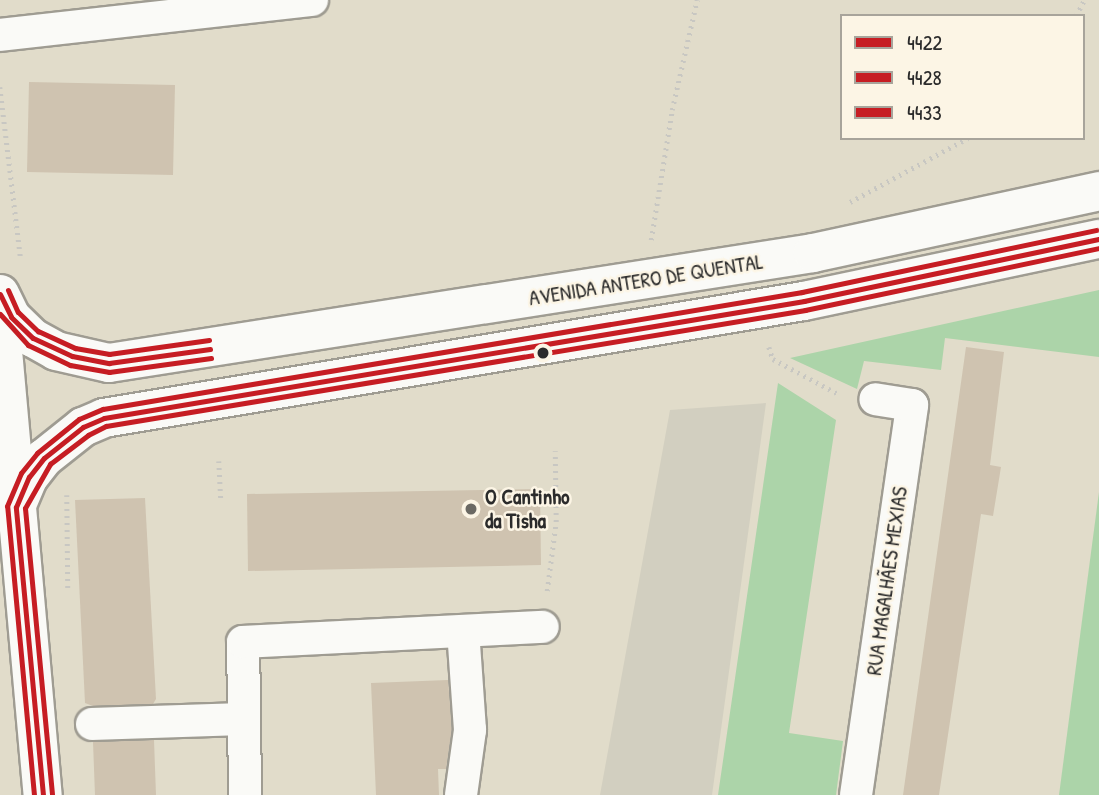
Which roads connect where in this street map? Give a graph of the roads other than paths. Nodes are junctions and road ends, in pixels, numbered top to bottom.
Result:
1 (312, 0) edge
2 (59, 14) edge
3 (0, 35) edge
4 (1091, 188) edge
5 (1099, 239) edge
6 (0, 294) edge
7 (0, 317) edge
8 (875, 399) road end
9 (16, 507) junction
10 (543, 627) road end
11 (463, 631) junction
12 (242, 719) junction
13 (92, 724) dead end
14 (43, 795) edge
15 (245, 795) edge
16 (461, 795) edge
17 (856, 795) edge

1 - 2 street
2 - 3 street
4 - 6 main road, AVENIDA ANTERO DE QUENTAL
5 - 9 main road
7 - 9 main road
8 - 17 street, RUA MAGALHÃES MEXIAS
9 - 14 main road
10 - 11 street
11 - 12 street
11 - 16 street
12 - 13 street
12 - 15 street

